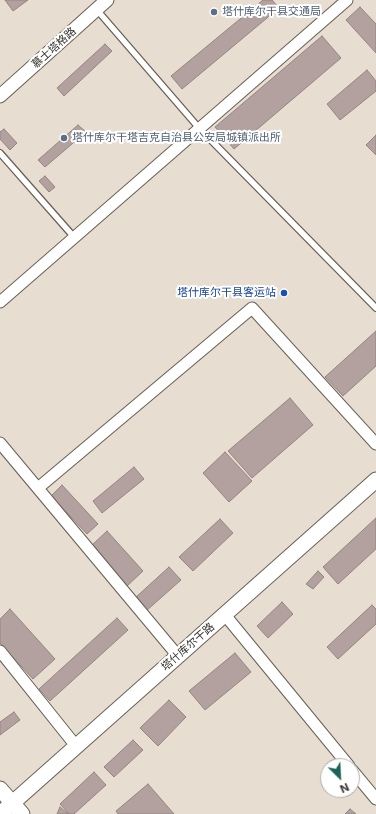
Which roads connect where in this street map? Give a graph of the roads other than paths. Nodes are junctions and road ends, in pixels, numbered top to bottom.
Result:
1 (107, 0) edge
2 (347, 0) edge
3 (97, 10) junction
4 (0, 96) edge
5 (200, 128) junction
6 (0, 153) edge
7 (74, 238) junction
8 (0, 302) edge
9 (376, 308) edge
10 (0, 443) edge
11 (376, 444) edge
12 (376, 480) edge
13 (38, 488) junction
14 (225, 615) junction
15 (0, 651) edge
16 (178, 656) junction
17 (76, 746) junction
18 (342, 758) edge
19 (360, 780) edge
20 (0, 789) edge
21 (376, 799) edge
22 (17, 809) edge
23 (0, 814) edge

1 - 3 street, 慕士塔格路
2 - 5 street
3 - 4 street, 慕士塔格路
3 - 5 lane
5 - 7 street
5 - 9 lane
6 - 7 lane
7 - 8 street
10 - 13 street
11 - 13 street
12 - 14 main road, 塔什库尔干路
13 - 16 street
14 - 16 main road, 塔什库尔干路
14 - 18 street
15 - 17 street
16 - 17 main road, 塔什库尔干路
17 - 22 main road, 塔什库尔干路
19 - 21 street
20 - 22 main road
22 - 23 main road, 塔什库尔干路

